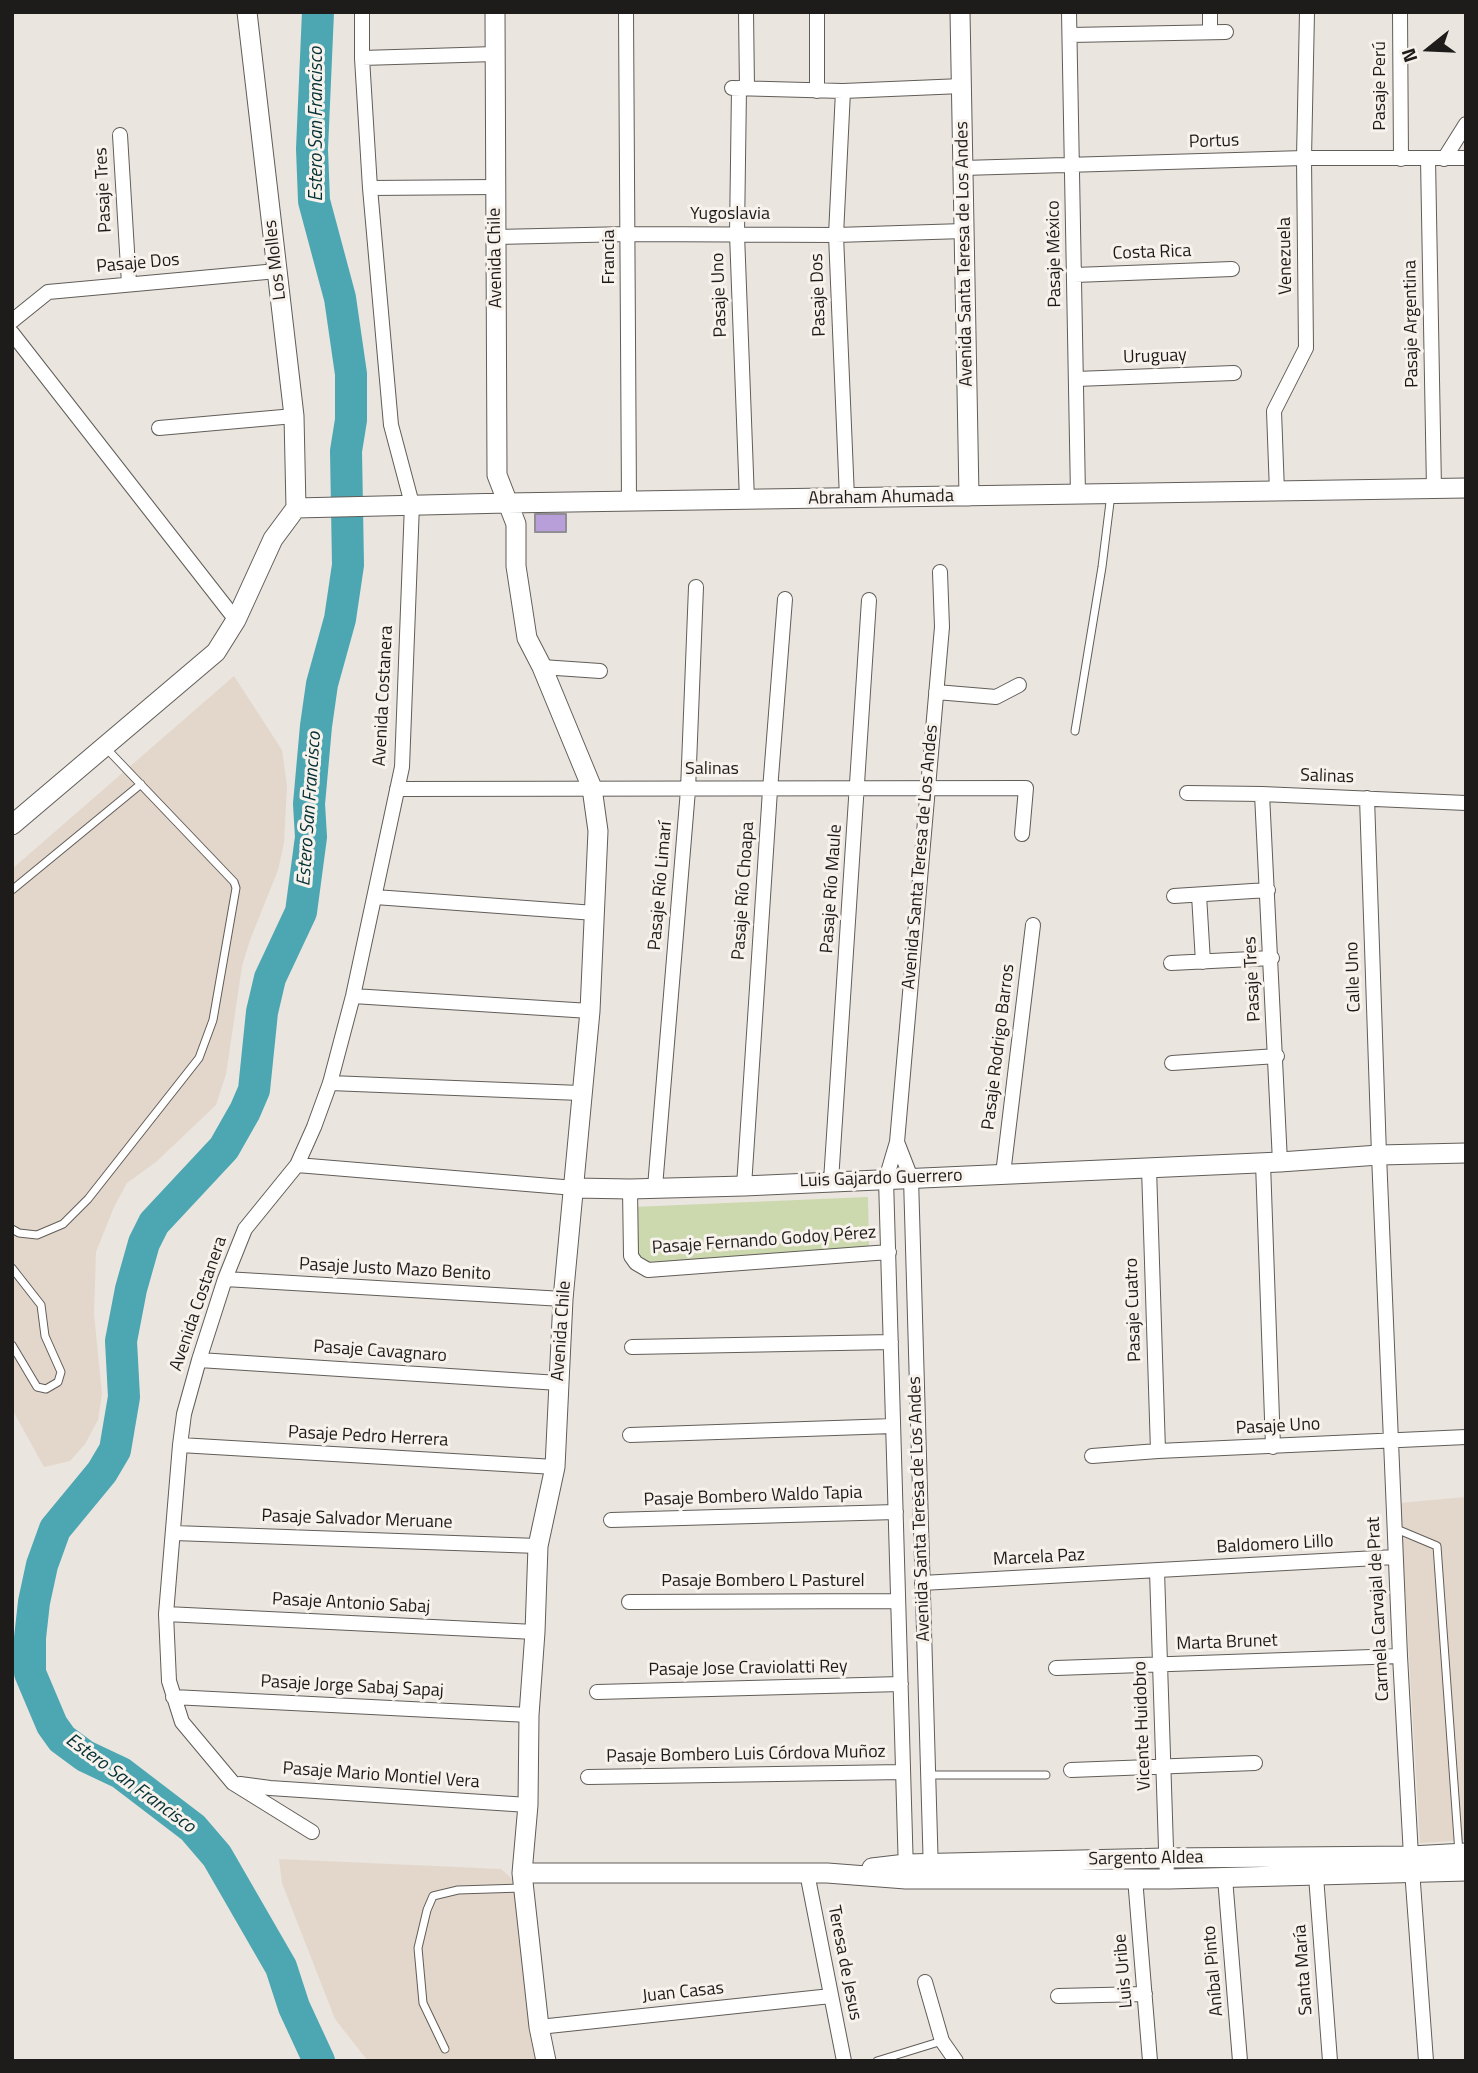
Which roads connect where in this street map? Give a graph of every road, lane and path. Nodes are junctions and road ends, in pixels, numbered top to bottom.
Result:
1 (247, 12) edge
2 (362, 12) edge
3 (495, 12) edge
4 (626, 12) edge
5 (746, 12) edge
6 (817, 12) edge
7 (960, 12) edge
8 (1069, 12) edge
9 (1210, 12) edge
10 (1307, 12) edge
11 (1400, 12) edge
12 (1210, 32) junction
13 (1226, 32) dead end
14 (1070, 35) junction
15 (495, 54) junction
16 (362, 58) junction
17 (962, 86) junction
18 (739, 88) junction
19 (817, 91) junction
20 (843, 91) junction
21 (1466, 124) edge
22 (120, 135) dead end
23 (1304, 158) junction
24 (1466, 158) edge
25 (1401, 159) junction
26 (1428, 159) junction
27 (1444, 159) junction
28 (1073, 165) junction
29 (963, 168) junction
30 (495, 187) junction
31 (370, 188) junction
32 (964, 231) junction
33 (629, 234) junction
34 (737, 234) junction
35 (836, 235) junction
36 (496, 237) junction
37 (1232, 269) dead end
38 (277, 271) junction
39 (1075, 275) junction
40 (129, 284) junction
41 (12, 321) edge
42 (12, 332) edge
43 (1234, 373) dead end
44 (1076, 379) junction
45 (294, 416) junction
46 (159, 428) dead end
47 (1466, 488) edge
48 (1434, 489) junction
49 (1277, 492) junction
50 (1111, 494) junction
51 (1078, 495) junction
52 (969, 496) junction
53 (847, 498) junction
54 (747, 500) junction
55 (629, 501) junction
56 (508, 503) junction
57 (412, 505) junction
58 (296, 508) junction
59 (940, 572) dead end
60 (696, 587) dead end
61 (785, 599) dead end
62 (869, 600) dead end
63 (236, 620) junction
64 (542, 667) junction
65 (600, 671) dead end
66 (1019, 685) dead end
67 (936, 692) junction
68 (1074, 731) dead end
69 (105, 746) junction
70 (141, 784) junction
71 (592, 788) junction
72 (397, 789) junction
73 (688, 790) junction
74 (770, 790) junction
75 (858, 790) junction
76 (926, 790) junction
77 (1187, 793) dead end
78 (1262, 794) junction
79 (1367, 798) junction
80 (1466, 803) edge
81 (12, 825) edge
82 (1022, 834) dead end
83 (12, 890) edge
84 (1268, 890) junction
85 (1199, 895) junction
86 (1174, 896) dead end
87 (375, 897) junction
88 (595, 913) junction
89 (1033, 925) dead end
90 (1272, 958) junction
91 (1203, 962) junction
92 (1171, 963) dead end
93 (353, 996) junction
94 (590, 1011) junction
95 (1277, 1056) junction
96 (1172, 1063) dead end
97 (330, 1083) junction
98 (580, 1093) junction
99 (897, 1142) junction
100 (1466, 1153) edge
101 (1379, 1155) junction
102 (1271, 1163) junction
103 (297, 1165) junction
104 (1149, 1168) junction
105 (1003, 1174) junction
106 (911, 1178) junction
107 (886, 1179) junction
108 (831, 1181) junction
109 (744, 1186) junction
110 (655, 1187) junction
111 (575, 1188) junction
112 (630, 1189) junction
113 (12, 1229) edge
114 (889, 1252) junction
115 (12, 1268) edge
116 (225, 1279) junction
117 (563, 1299) junction
118 (891, 1342) junction
119 (12, 1345) edge
120 (632, 1347) dead end
121 (199, 1360) junction
122 (559, 1383) junction
123 (893, 1426) junction
124 (631, 1436) dead end
125 (1466, 1437) edge
126 (1391, 1440) junction
127 (180, 1445) junction
128 (1273, 1447) junction
129 (1158, 1451) junction
130 (1092, 1456) dead end
131 (555, 1467) junction
132 (896, 1513) junction
133 (611, 1520) dead end
134 (1394, 1528) junction
135 (174, 1533) junction
136 (538, 1546) junction
137 (1395, 1557) junction
138 (1157, 1571) junction
139 (922, 1583) junction
140 (898, 1601) junction
141 (629, 1602) dead end
142 (166, 1614) junction
143 (536, 1632) junction
144 (1400, 1656) junction
145 (1160, 1665) junction
146 (1056, 1668) dead end
147 (901, 1684) junction
148 (597, 1692) dead end
149 (173, 1698) junction
150 (529, 1715) junction
151 (1255, 1763) dead end
152 (1163, 1766) junction
153 (1071, 1770) dead end
154 (903, 1772) junction
155 (930, 1775) junction
156 (1046, 1775) dead end
157 (588, 1777) dead end
158 (233, 1783) junction
159 (528, 1805) junction
160 (312, 1832) dead end
161 (1166, 1858) junction
162 (1463, 1859) edge
163 (1411, 1864) junction
164 (906, 1871) junction
165 (931, 1871) junction
166 (807, 1873) junction
167 (1316, 1876) junction
168 (1135, 1878) junction
169 (1225, 1878) junction
170 (1167, 1879) junction
171 (522, 1880) junction
172 (925, 1982) dead end
173 (1145, 1994) junction
174 (831, 1996) junction
175 (1058, 1996) dead end
176 (539, 2027) junction
177 (942, 2041) junction
178 (445, 2049) dead end
179 (547, 2061) edge
180 (844, 2061) edge
181 (877, 2061) edge
182 (956, 2061) edge
183 (1150, 2061) edge
184 (1240, 2061) edge
185 (1329, 2061) edge
186 (1426, 2061) edge

1 - 38 street, Los Molles
2 - 16 street, Avenida Costanera
3 - 15 street, Avenida Chile
4 - 33 street, Francia
5 - 18 street, Pasaje Uno
6 - 19 street
7 - 17 street, Avenida Santa Teresa de Los Andes
8 - 14 street, Pasaje México
9 - 12 street
10 - 23 street, Venezuela
11 - 25 street, Pasaje Perú
12 - 13 street
12 - 14 street
14 - 28 street, Pasaje México
15 - 16 street
15 - 30 street, Avenida Chile
16 - 31 street, Avenida Costanera
17 - 20 street
17 - 29 street, Avenida Santa Teresa de Los Andes
18 - 19 street
18 - 34 street, Pasaje Uno
19 - 20 street
20 - 35 street, Pasaje Dos
21 - 27 street
22 - 40 street, Pasaje Tres
23 - 25 street, Portus
23 - 28 street, Portus
23 - 49 street, Venezuela
24 - 27 street, Portus
25 - 26 street, Portus
26 - 27 street, Portus
26 - 48 street, Pasaje Argentina
28 - 29 street, Portus
28 - 39 street, Pasaje México
29 - 32 street, Avenida Santa Teresa de Los Andes
30 - 31 street
30 - 36 street, Avenida Chile
31 - 57 street, Avenida Costanera
32 - 35 street, Yugoslavia
32 - 52 street, Avenida Santa Teresa de Los Andes
33 - 34 street, Yugoslavia
33 - 36 street, Yugoslavia
33 - 55 street, Francia
34 - 35 street, Yugoslavia
34 - 54 street, Pasaje Uno
35 - 53 street, Pasaje Dos
36 - 56 street, Avenida Chile
37 - 39 street, Costa Rica
38 - 40 street, Pasaje Dos
38 - 45 street, Los Molles
39 - 44 street, Pasaje México
40 - 41 street, Pasaje Dos
42 - 63 street
43 - 44 street, Uruguay
44 - 51 street, Pasaje México
45 - 46 street
45 - 58 street, Los Molles
47 - 48 street, Abraham Ahumada
48 - 49 street, Abraham Ahumada
49 - 50 street, Abraham Ahumada
50 - 51 street, Abraham Ahumada
50 - 68 lane
51 - 52 street, Abraham Ahumada
52 - 53 street, Abraham Ahumada
53 - 54 street, Abraham Ahumada
54 - 55 street, Abraham Ahumada
55 - 56 street, Abraham Ahumada
56 - 57 street, Abraham Ahumada
56 - 64 street, Avenida Chile
57 - 58 street, Abraham Ahumada
57 - 72 street, Avenida Costanera
58 - 63 street
59 - 67 street, Avenida Santa Teresa de Los Andes
60 - 73 street, Pasaje Río Limarí
61 - 74 street, Pasaje Río Choapa
62 - 75 street, Pasaje Río Maule
63 - 69 street
64 - 65 street
64 - 71 street, Avenida Chile
66 - 67 street
67 - 76 street, Avenida Santa Teresa de Los Andes
69 - 70 lane
69 - 81 street
70 - 83 lane
70 - 113 lane
71 - 72 street, Salinas
71 - 73 street, Salinas
71 - 88 street, Avenida Chile
72 - 87 street, Avenida Costanera
73 - 74 street, Salinas
73 - 110 street, Pasaje Río Limarí
74 - 75 street, Salinas
74 - 109 street, Pasaje Río Choapa
75 - 76 street, Salinas
75 - 108 street, Pasaje Río Maule
76 - 82 street, Salinas
76 - 99 street, Avenida Santa Teresa de Los Andes
77 - 78 street, Salinas
78 - 79 street, Salinas
78 - 84 street, Pasaje Tres
79 - 80 street, Salinas
79 - 101 street, Calle Uno
84 - 85 street
84 - 90 street, Pasaje Tres
85 - 86 street
85 - 91 street
87 - 88 street
87 - 93 street, Avenida Costanera
88 - 94 street, Avenida Chile
89 - 105 street, Pasaje Rodrigo Barros
90 - 91 street
90 - 95 street, Pasaje Tres
91 - 92 street
93 - 94 street
93 - 97 street, Avenida Costanera
94 - 98 street, Avenida Chile
95 - 96 street
95 - 102 street, Pasaje Tres
97 - 98 street
97 - 103 street, Avenida Costanera
98 - 111 street, Avenida Chile
99 - 106 street, Avenida Santa Teresa de Los Andes
99 - 107 street, Avenida Santa Teresa de Los Andes
100 - 101 street, Luis Gajardo Guerrero
101 - 102 street, Luis Gajardo Guerrero
101 - 126 street, Carmela Carvajal de Prat
102 - 104 street, Luis Gajardo Guerrero
102 - 128 street, Pasaje Tres
103 - 111 street, Luis Gajardo Guerrero
103 - 116 street, Avenida Costanera
104 - 105 street, Luis Gajardo Guerrero
104 - 129 street, Pasaje Cuatro
105 - 106 street, Luis Gajardo Guerrero
106 - 107 street, Luis Gajardo Guerrero
106 - 139 street, Avenida Santa Teresa de Los Andes
107 - 108 street, Luis Gajardo Guerrero
107 - 114 street, Avenida Santa Teresa de Los Andes
108 - 109 street, Luis Gajardo Guerrero
109 - 110 street, Luis Gajardo Guerrero
110 - 112 street, Luis Gajardo Guerrero
111 - 112 street, Luis Gajardo Guerrero
111 - 117 street, Avenida Chile
112 - 114 street, Pasaje Fernando Godoy Pérez
114 - 118 street, Avenida Santa Teresa de Los Andes
115 - 119 lane
116 - 117 street, Pasaje Justo Mazo Benito
116 - 121 street, Avenida Costanera
117 - 122 street, Avenida Chile
118 - 120 street
118 - 123 street, Avenida Santa Teresa de Los Andes
121 - 122 street, Pasaje Cavagnaro
121 - 127 street, Avenida Costanera
122 - 131 street, Avenida Chile
123 - 124 street
123 - 132 street, Avenida Santa Teresa de Los Andes
125 - 126 street, Pasaje Uno
126 - 128 street, Pasaje Uno
126 - 134 street, Carmela Carvajal de Prat
127 - 131 street, Pasaje Pedro Herrera
127 - 135 street, Avenida Costanera
128 - 129 street, Pasaje Uno
129 - 130 street, Pasaje Uno
131 - 136 street, Avenida Chile
132 - 133 street, Pasaje Bombero Waldo Tapia
132 - 140 street, Avenida Santa Teresa de Los Andes
134 - 137 street, Carmela Carvajal de Prat
134 - 162 lane
135 - 136 street, Pasaje Salvador Meruane
135 - 142 street, Avenida Costanera
136 - 143 street, Avenida Chile
137 - 138 street, Baldomero Lillo
137 - 144 street, Carmela Carvajal de Prat
138 - 139 street, Marcela Paz
138 - 145 street, Vicente Huidobro
139 - 155 street, Avenida Santa Teresa de Los Andes
140 - 141 street, Pasaje Bombero L Pasturel
140 - 147 street, Avenida Santa Teresa de Los Andes
142 - 143 street, Pasaje Antonio Sabaj
142 - 149 street, Avenida Costanera
143 - 150 street, Avenida Chile
144 - 145 street, Marta Brunet
144 - 163 street, Carmela Carvajal de Prat
145 - 146 street, Marta Brunet
145 - 152 street, Vicente Huidobro
147 - 148 street, Pasaje Jose Craviolatti Rey
147 - 154 street, Avenida Santa Teresa de Los Andes
149 - 150 street, Pasaje Jorge Sabaj Sapaj
149 - 158 street, Avenida Costanera
150 - 159 street, Avenida Chile
151 - 152 street
152 - 153 street
152 - 161 street, Vicente Huidobro
154 - 157 street, Pasaje Bombero Luis Córdova Muñoz
154 - 164 street, Avenida Santa Teresa de Los Andes
155 - 156 lane
155 - 165 street, Avenida Santa Teresa de Los Andes
158 - 159 street, Pasaje Mario Montiel Vera
158 - 160 street, Avenida Costanera
159 - 171 street, Avenida Chile
161 - 163 street, Sargento Aldea
161 - 165 street, Sargento Aldea
161 - 170 street, Vicente Huidobro
162 - 163 street, Sargento Aldea
163 - 167 street, Sargento Aldea
163 - 186 street, Carmela Carvajal de Prat
164 - 165 street, Sargento Aldea
164 - 166 street, Sargento Aldea
165 - 168 street, Sargento Aldea
166 - 171 street, Sargento Aldea
166 - 174 street, Teresa de Jesus
167 - 169 street, Sargento Aldea
167 - 185 street, Santa María
168 - 170 street, Sargento Aldea
168 - 173 street, Luis Uribe
169 - 170 street, Sargento Aldea
169 - 184 street, Aníbal Pinto
171 - 176 street, Avenida Chile
171 - 178 lane
172 - 177 street
173 - 175 street
173 - 183 street, Luis Uribe
174 - 176 street, Juan Casas
174 - 180 street, Teresa de Jesus
176 - 179 street, Avenida Chile
177 - 181 lane
177 - 182 street

